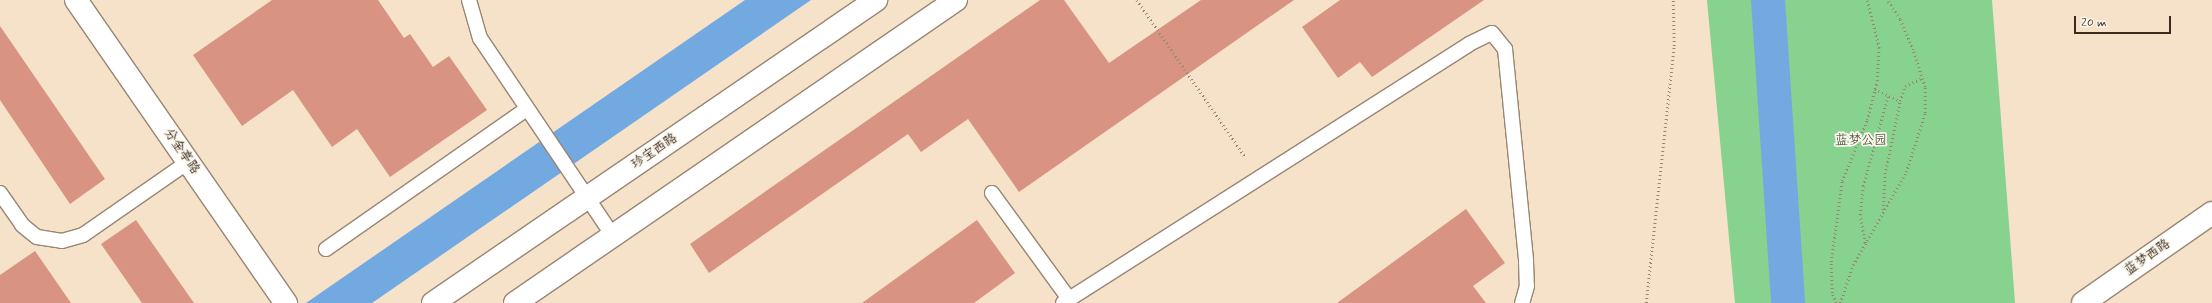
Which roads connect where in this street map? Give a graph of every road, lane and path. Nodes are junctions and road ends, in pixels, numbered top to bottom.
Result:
1 (76, 0) edge
2 (469, 0) edge
3 (876, 0) edge
4 (956, 0) edge
5 (1136, 0) edge
6 (1673, 0) edge
7 (1867, 0) edge
8 (1887, 0) edge
9 (1922, 78) junction
10 (1875, 89) junction
11 (1888, 96) junction
12 (1900, 100) junction
13 (527, 109) junction
14 (188, 162) junction
15 (1260, 178) junction
16 (0, 193) edge
17 (992, 193) dead end
18 (587, 198) junction
19 (1883, 210) junction
20 (2212, 213) edge
21 (613, 236) junction
22 (1865, 244) junction
23 (326, 249) dead end
24 (1066, 301) edge
25 (286, 303) edge
26 (433, 303) edge
27 (515, 303) edge
28 (1522, 303) edge
29 (1646, 303) edge
30 (1836, 303) edge
31 (1840, 303) edge
32 (2083, 303) edge

1 - 14 street, 分金亭路
2 - 13 lane
3 - 18 street, 珍宝西路
4 - 21 street
5 - 15 path
6 - 29 path
7 - 10 path
8 - 9 path
9 - 12 path
9 - 19 path
10 - 11 path
10 - 30 path
11 - 12 path
11 - 22 path
12 - 19 path
13 - 18 lane
13 - 23 lane
14 - 16 lane
14 - 25 street, 分金亭路
15 - 24 lane
15 - 28 lane
17 - 24 lane
18 - 21 lane
18 - 26 street, 珍宝西路
19 - 22 path
20 - 32 street, 蓝梦西路
21 - 27 street
22 - 31 path

